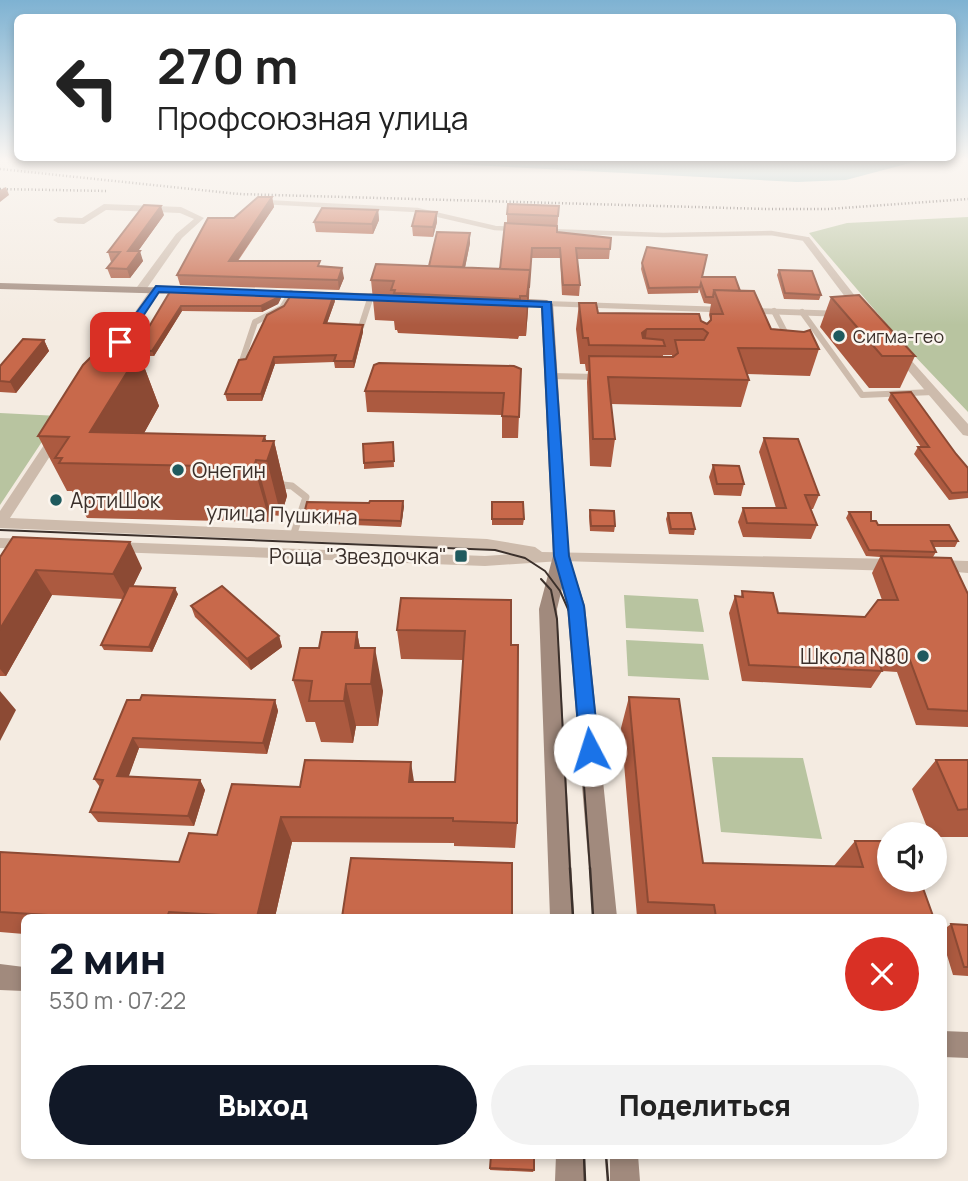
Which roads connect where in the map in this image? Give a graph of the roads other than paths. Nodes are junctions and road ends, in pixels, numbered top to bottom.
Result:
1 (93, 214) edge
2 (192, 214) edge
3 (435, 214) edge
4 (58, 220) dead end
5 (518, 229) edge
6 (541, 231) edge
7 (806, 240) joint
8 (0, 286) edge
9 (141, 289) junction
10 (156, 289) junction
11 (291, 293) junction
12 (371, 296) junction
13 (412, 298) edge
14 (493, 301) edge
15 (547, 304) junction
16 (774, 312) junction
17 (802, 312) junction
18 (360, 327) edge
19 (886, 339) edge
20 (795, 353) edge
21 (242, 361) edge
22 (551, 376) junction
23 (600, 377) edge
24 (95, 380) edge
25 (933, 392) junction
26 (65, 424) edge
27 (968, 432) edge
28 (261, 484) edge
29 (0, 522) edge
30 (293, 536) junction
31 (0, 543) edge
32 (42, 544) edge
33 (97, 547) edge
34 (561, 556) junction
35 (968, 567) edge
36 (562, 914) edge
37 (606, 914) edge
38 (0, 977) edge
39 (21, 979) edge
40 (947, 1044) edge
41 (968, 1045) edge
42 (570, 1159) edge
43 (624, 1159) edge
44 (570, 1181) edge
45 (625, 1181) edge

1 - 4 street
2 - 9 street
3 - 5 lane
6 - 7 lane
7 - 17 street
8 - 9 street
9 - 10 street
10 - 11 street
10 - 24 street
11 - 12 street
11 - 21 lane
12 - 13 street
12 - 18 lane
14 - 15 street
15 - 16 street
15 - 22 street
16 - 17 street
16 - 20 lane
17 - 25 lane
19 - 25 street
22 - 23 lane
22 - 34 street
25 - 27 street
26 - 29 street
28 - 30 lane
29 - 30 street, улица Пушкина
30 - 34 street, улица Пушкина
31 - 32 street
33 - 34 street, улица Пушкина
34 - 35 street, улица Пушкина
34 - 36 street
34 - 37 street
38 - 39 street
40 - 41 street
42 - 44 street
43 - 45 street

